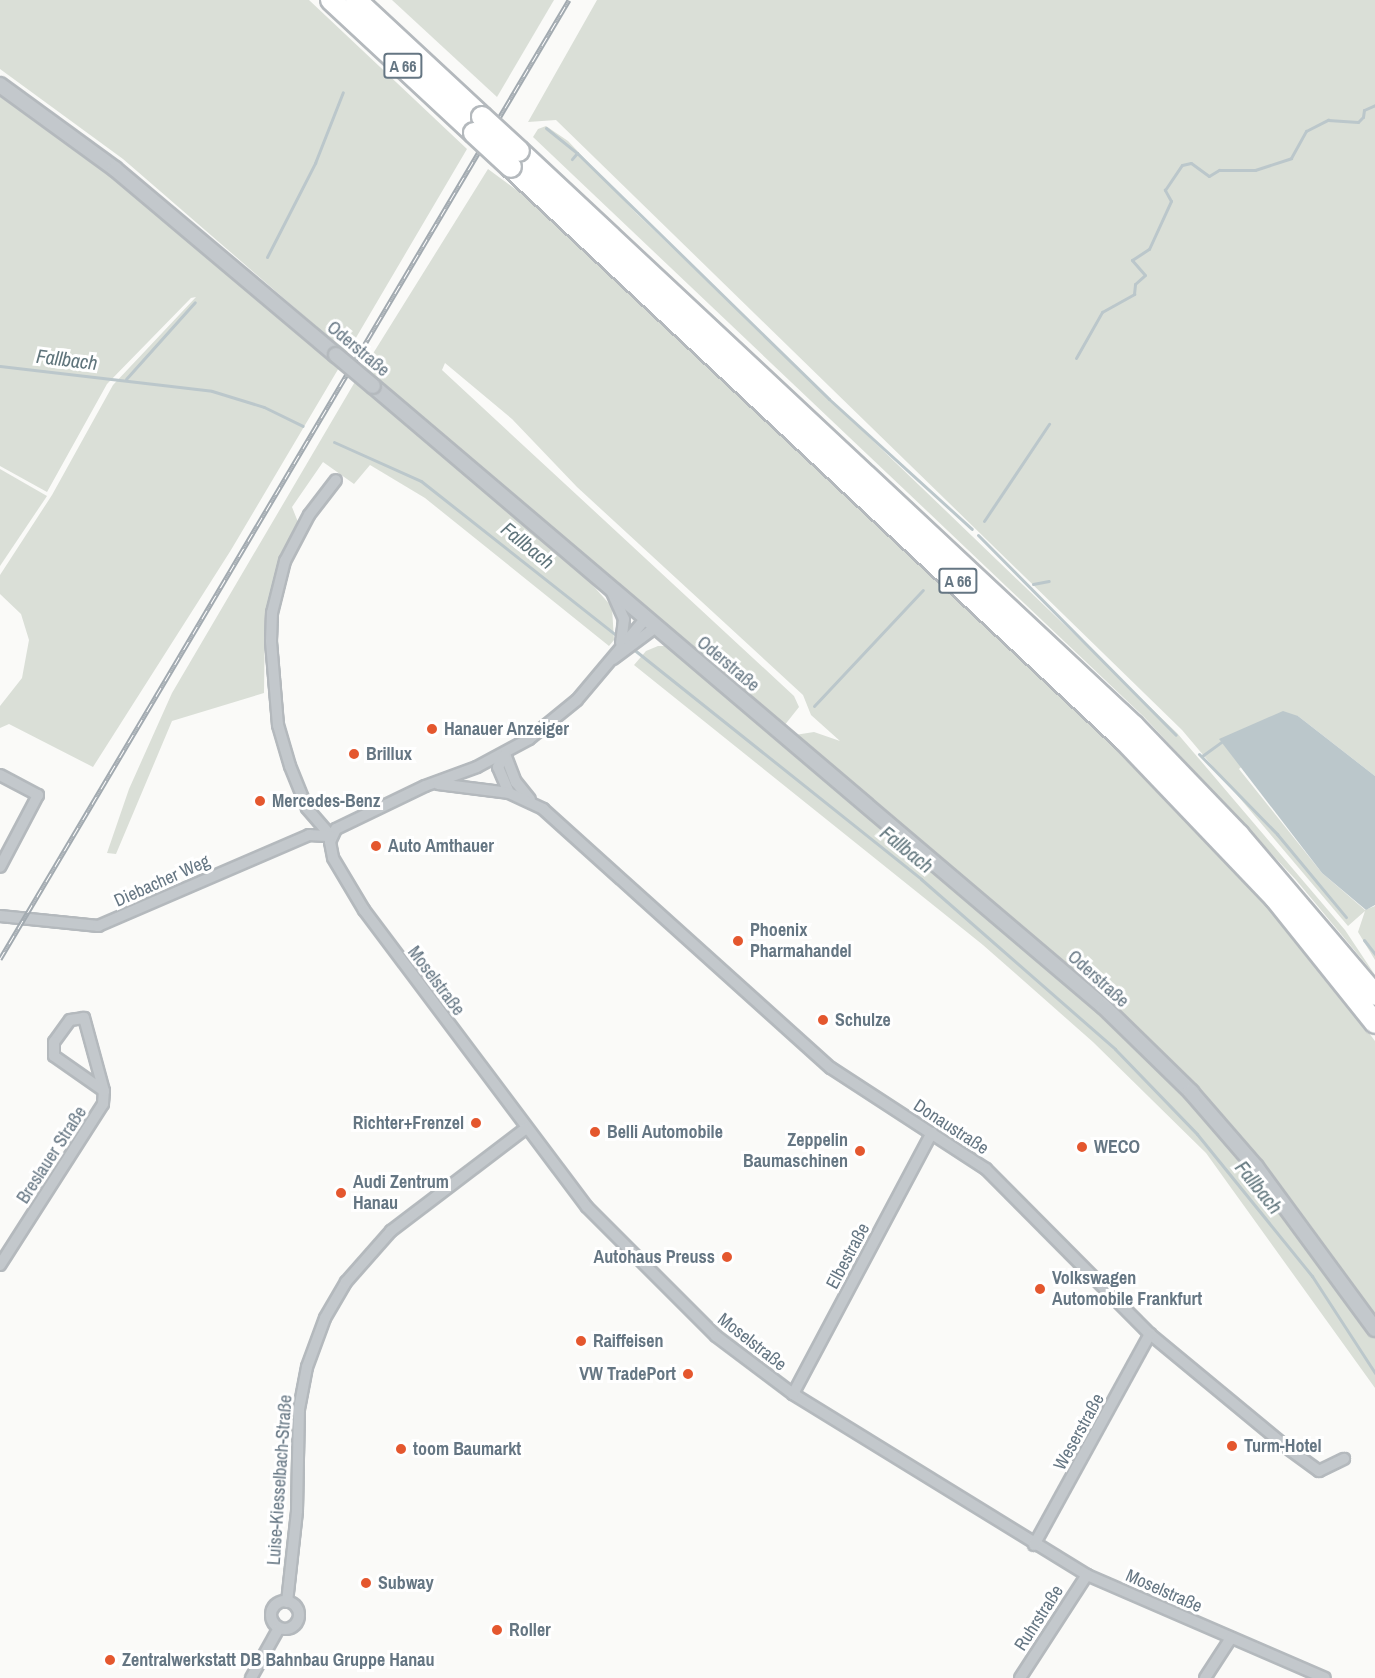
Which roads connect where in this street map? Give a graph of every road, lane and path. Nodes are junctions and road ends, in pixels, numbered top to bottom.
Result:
1 (332, 0) edge
2 (356, 0) edge
3 (0, 85) edge
4 (478, 125) junction
5 (515, 159) junction
6 (336, 480) dead end
7 (609, 586) junction
8 (651, 623) junction
9 (631, 636) junction
10 (624, 648) junction
11 (505, 754) junction
12 (0, 775) edge
13 (432, 784) junction
14 (509, 793) junction
15 (534, 804) junction
16 (331, 836) junction
17 (0, 867) edge
18 (0, 916) edge
19 (1375, 995) edge
20 (1375, 1023) edge
21 (104, 1091) junction
22 (525, 1129) junction
23 (932, 1133) junction
24 (0, 1265) edge
25 (1375, 1329) edge
26 (1150, 1334) junction
27 (794, 1394) junction
28 (1344, 1459) dead end
29 (1034, 1545) junction
30 (1087, 1575) junction
31 (287, 1602) junction
32 (279, 1628) junction
33 (1231, 1638) junction
34 (251, 1678) edge
35 (1020, 1678) edge
36 (1205, 1678) edge
37 (1325, 1678) edge

1 - 4 highway, A 66
2 - 4 highway, A 66
3 - 7 street, Oderstraße, bridge
4 - 5 highway, A 66, bridge
5 - 19 highway, A 66
5 - 20 highway, A 66
6 - 16 street, Moselstraße
7 - 8 street, Oderstraße
7 - 9 street
8 - 9 street
8 - 25 street, Oderstraße
9 - 10 street
9 - 10 street
10 - 11 street
11 - 13 street
11 - 14 street
11 - 15 street, Donaustraße
12 - 17 street
13 - 14 street, Donaustraße
13 - 16 street
14 - 15 street, Donaustraße
15 - 23 street, Donaustraße
16 - 18 street, Diebacher Weg
16 - 22 street, Moselstraße
21 - 21 street, Breslauer Straße
21 - 24 street, Breslauer Straße
22 - 27 street, Moselstraße
22 - 31 street, Luise-Kiesselbach-Straße
23 - 26 street, Donaustraße
23 - 27 street, Elbestraße
26 - 28 street, Donaustraße
26 - 29 street, Weserstraße
27 - 29 street, Moselstraße
29 - 30 street, Moselstraße
30 - 33 street, Moselstraße
30 - 35 street, Ruhrstraße
31 - 32 street, Luise-Kiesselbach-Straße
31 - 32 street, Luise-Kiesselbach-Straße
32 - 34 street, Luise-Kiesselbach-Straße
33 - 36 street
33 - 37 street, Moselstraße

